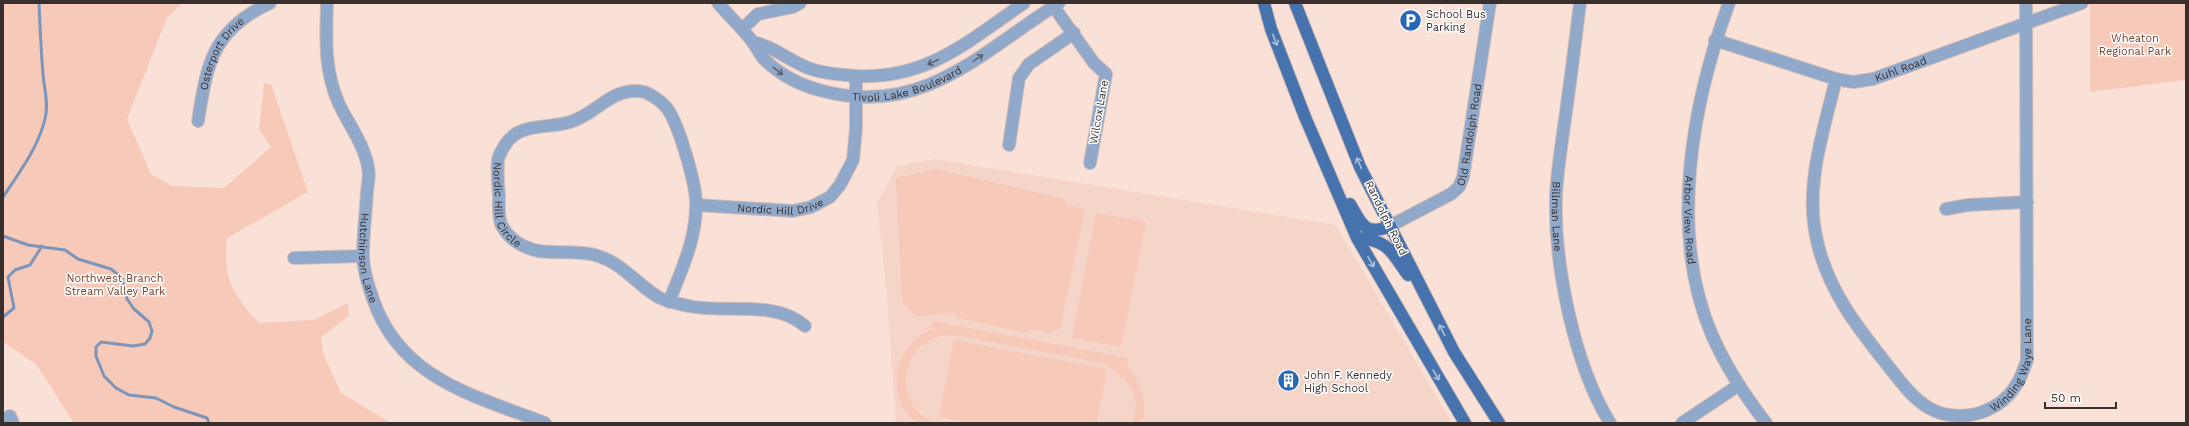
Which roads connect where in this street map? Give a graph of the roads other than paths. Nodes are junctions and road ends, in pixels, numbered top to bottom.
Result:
1 (270, 3) edge
2 (327, 3) edge
3 (718, 3) edge
4 (800, 3) edge
5 (1024, 3) edge
6 (1264, 3) edge
7 (1295, 3) edge
8 (1490, 3) edge
9 (1580, 3) edge
10 (1728, 3) edge
11 (2026, 3) edge
12 (2082, 3) edge
13 (1055, 4) edge
14 (2026, 24) junction
15 (742, 29) junction
16 (1074, 33) junction
17 (1715, 40) junction
18 (753, 42) junction
19 (856, 76) junction
20 (1836, 78) junction
21 (855, 97) junction
22 (198, 122) dead end
23 (1009, 145) dead end
24 (1090, 163) dead end
25 (1327, 165) junction
26 (2027, 202) junction
27 (696, 206) junction
28 (1946, 209) dead end
29 (1390, 226) junction
30 (1358, 238) junction
31 (363, 256) junction
32 (294, 258) dead end
33 (669, 302) junction
34 (1427, 302) junction
35 (805, 326) dead end
36 (1739, 386) junction
37 (3, 420) edge
38 (13, 423) edge
39 (545, 423) edge
40 (1466, 423) edge
41 (1499, 423) edge
42 (1610, 423) edge
43 (1682, 423) edge
44 (1766, 423) edge

1 - 22 street, Osterport Drive
2 - 31 street, Hutchinson Lane
3 - 15 street, Tivoli Lake Boulevard
4 - 15 street
5 -> 19 street, Tivoli Lake Boulevard
6 -> 25 main road
29 -> 7 main road, Randolph Road
8 - 29 street, Old Randolph Road
9 - 42 street, Billman Lane
10 - 17 street, Arbor View Road
11 - 14 street, Winding Waye Lane
12 - 14 street, Kuhl Road
13 - 16 street, Wilcox Lane
21 -> 13 street, Tivoli Lake Boulevard
14 - 20 street, Kuhl Road
14 - 26 street, Winding Waye Lane
15 - 18 street, Tivoli Lake Boulevard
16 - 23 street
16 - 24 street, Wilcox Lane
17 - 20 street, Kuhl Road
17 - 36 street, Arbor View Road
18 - 19 street, Tivoli Lake Boulevard
18 -> 21 street, Tivoli Lake Boulevard
19 - 21 street, Nordic Hill Drive
20 - 26 street, Winding Waye Lane
21 - 27 street, Nordic Hill Drive
25 - 29 main road
25 - 30 main road
26 - 28 street
27 - 33 street, Nordic Hill Circle
27 - 33 street, Nordic Hill Circle
29 - 34 main road, Randolph Road
30 - 34 main road
30 -> 40 main road
31 - 32 street
31 - 39 street, Hutchinson Lane
33 - 35 street, Nordic Hill Circle
41 -> 34 main road, Randolph Road
36 - 43 street
36 - 44 street, Arbor View Road
37 - 38 street

